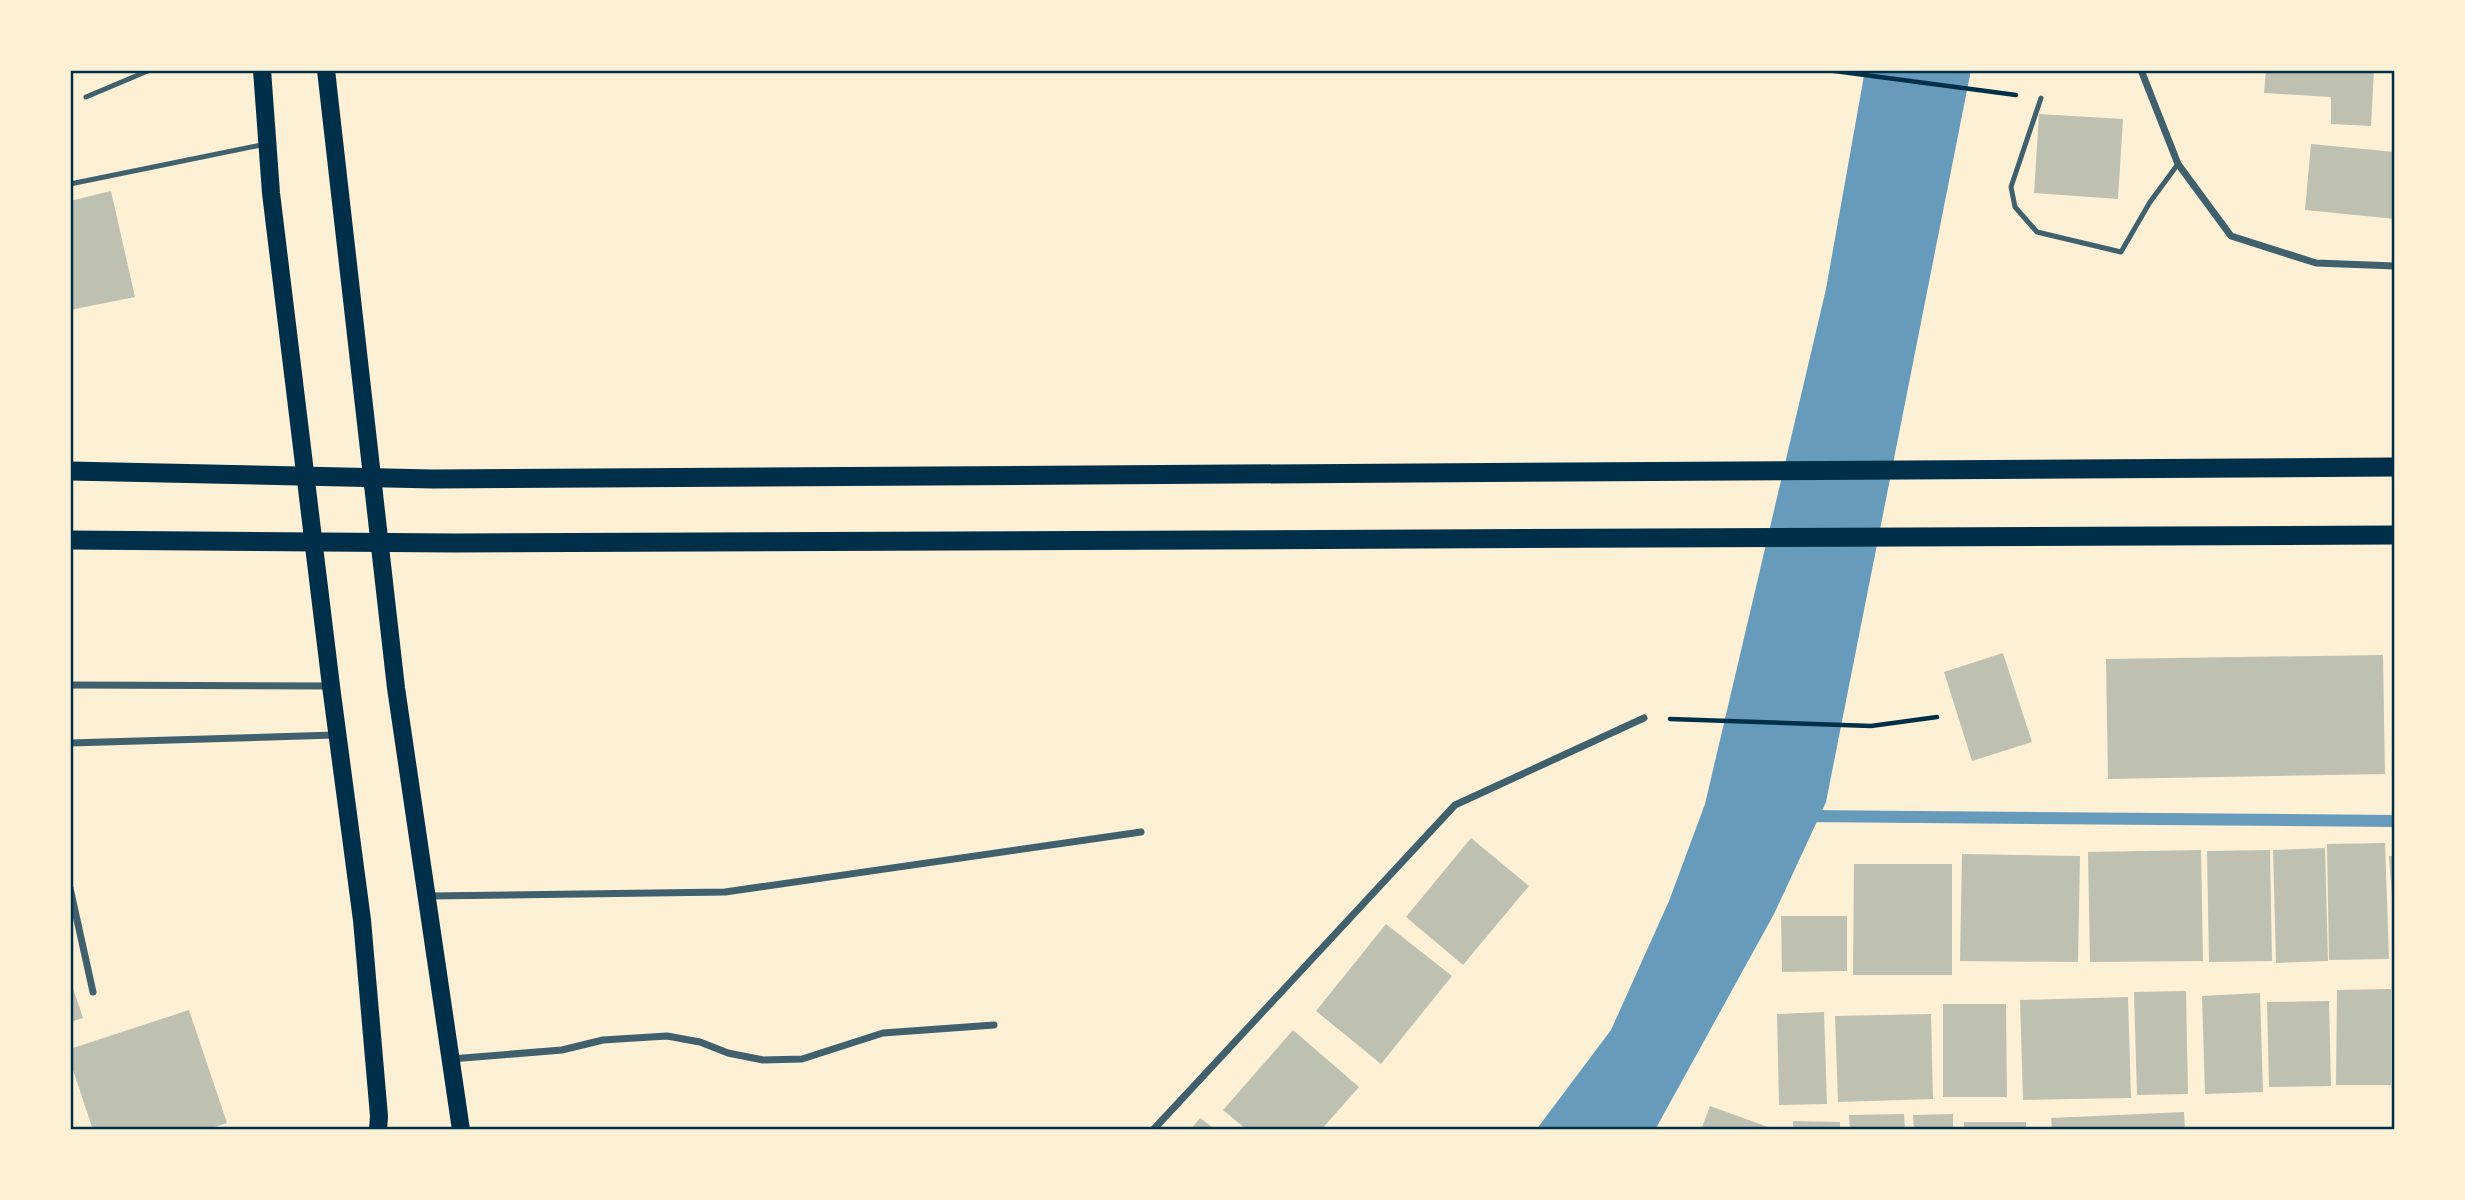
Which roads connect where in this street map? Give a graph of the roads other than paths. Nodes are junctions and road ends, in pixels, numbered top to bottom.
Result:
1 (150, 70) edge
2 (262, 70) edge
3 (326, 70) edge
4 (2141, 70) edge
5 (86, 97) dead end
6 (2041, 98) road end
7 (266, 144) junction
8 (2178, 164) junction
9 (70, 184) edge
10 (2395, 266) edge
11 (2395, 467) edge
12 (70, 471) edge
13 (2395, 536) edge
14 (70, 540) edge
15 (70, 685) edge
16 (331, 685) junction
17 (1644, 718) road end
18 (338, 735) junction
19 (70, 743) edge
20 (1141, 832) dead end
21 (70, 888) edge
22 (426, 897) junction
23 (93, 992) dead end
24 (994, 1025) dead end
25 (449, 1059) junction
26 (378, 1130) edge
27 (461, 1130) edge
28 (1153, 1130) edge

1 - 5 lane
2 - 7 main road
3 - 22 main road
4 - 8 street
6 - 8 lane
7 - 9 lane
7 - 16 main road
8 - 10 street
11 - 12 highway
13 - 14 highway
15 - 16 street
16 - 18 main road
17 - 28 street
18 - 19 street
18 - 26 main road
20 - 22 street
21 - 23 street
22 - 25 main road
24 - 25 street
25 - 27 main road

